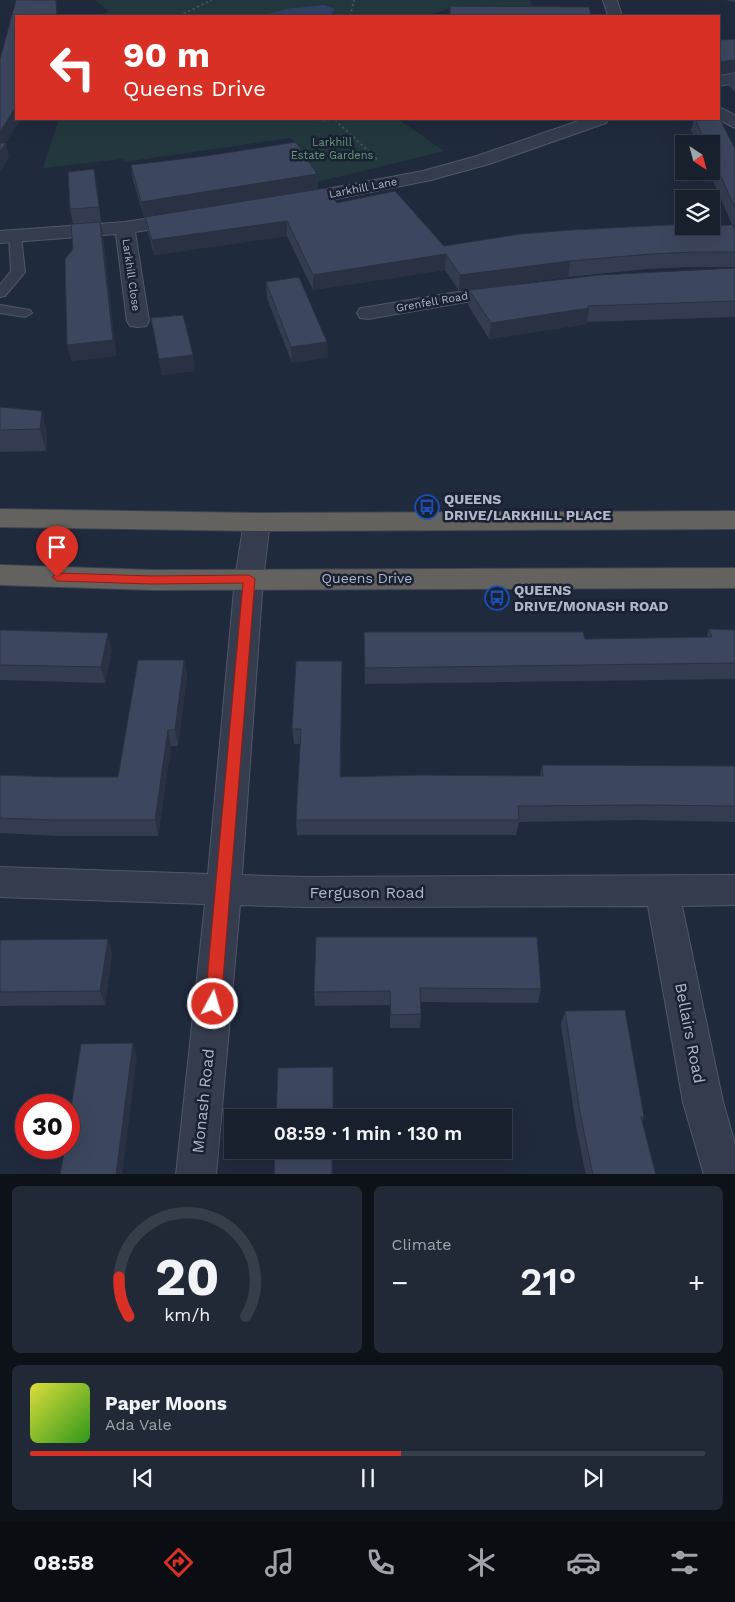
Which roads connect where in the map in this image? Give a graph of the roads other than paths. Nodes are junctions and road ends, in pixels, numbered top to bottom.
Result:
1 (610, 0) edge
2 (615, 15) edge
3 (735, 78) edge
4 (720, 81) edge
5 (720, 113) edge
6 (597, 120) edge
7 (735, 123) edge
8 (280, 203) edge
9 (202, 216) edge
10 (125, 228) junction
11 (8, 237) edge
12 (523, 288) edge
13 (0, 293) edge
14 (0, 310) edge
15 (25, 313) dead end
16 (368, 313) dead end
17 (138, 321) dead end
18 (0, 518) edge
19 (735, 520) edge
20 (257, 522) junction
21 (0, 576) edge
22 (735, 578) edge
23 (249, 579) junction
24 (0, 882) edge
25 (224, 890) junction
26 (662, 890) junction
27 (735, 890) edge
28 (196, 1174) edge
29 (724, 1174) edge

1 - 2 street
3 - 4 street
5 - 7 street
6 - 8 street, Larkhill Lane
9 - 10 street
10 - 11 street
10 - 17 street, Larkhill Close
11 - 13 lane
12 - 16 street, Grenfell Road
14 - 15 lane
18 - 20 highway
19 - 20 highway
20 - 23 street, Monash Road
21 - 23 highway, Queens Drive
22 - 23 highway, Queens Drive
23 - 25 street, Monash Road
24 - 25 street, Ferguson Road
25 - 26 street, Ferguson Road
25 - 28 street, Monash Road
26 - 27 street, Ferguson Road
26 - 29 street, Bellairs Road

